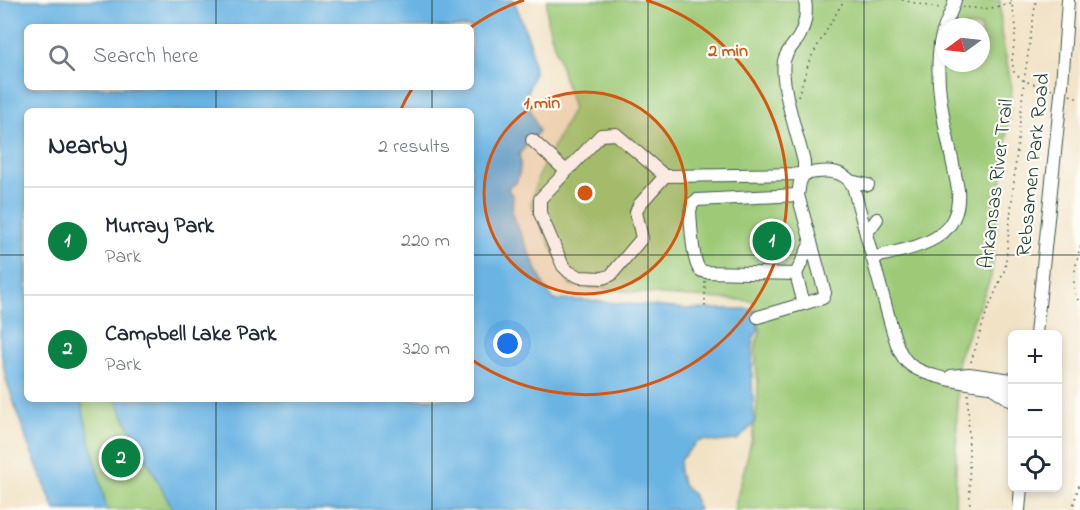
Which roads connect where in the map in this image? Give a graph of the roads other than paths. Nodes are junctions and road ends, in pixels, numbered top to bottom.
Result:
1 (805, 0) edge
2 (1068, 0) edge
3 (954, 3) edge
4 (532, 140) dead end
5 (566, 171) junction
6 (804, 174) junction
7 (665, 176) junction
8 (850, 181) junction
9 (868, 185) dead end
10 (798, 195) junction
11 (877, 219) dead end
12 (866, 234) junction
13 (811, 242) junction
14 (872, 258) junction
15 (796, 274) junction
16 (804, 304) junction
17 (758, 317) dead end
18 (1036, 330) edge
19 (1008, 371) edge
20 (1008, 380) edge
21 (990, 382) junction
22 (1008, 388) edge
23 (1008, 398) edge
24 (1021, 492) edge
25 (1019, 510) edge

1 - 6 street
2 - 18 street, Rebsamen Park Road
3 - 14 street
4 - 5 street
5 - 7 street
5 - 7 street
6 - 7 street
6 - 8 street
6 - 10 street
8 - 9 street
8 - 12 street
10 - 13 street
10 - 15 street
11 - 12 street
12 - 14 street
13 - 15 street
13 - 16 street
14 - 21 street
15 - 16 street
16 - 17 street
19 - 21 street
20 - 21 street
21 - 22 street
21 - 23 street
24 - 25 street

